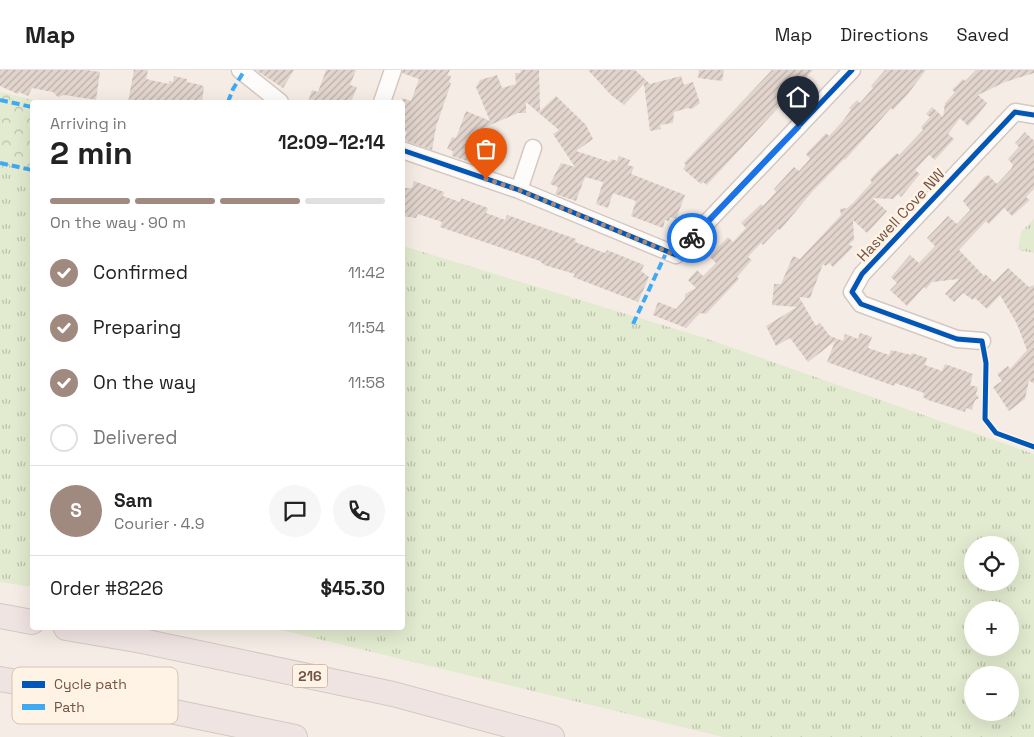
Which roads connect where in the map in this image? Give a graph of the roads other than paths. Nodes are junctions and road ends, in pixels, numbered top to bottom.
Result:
1 (240, 70) edge
2 (393, 70) edge
3 (852, 70) edge
4 (278, 100) edge
5 (383, 100) edge
6 (1034, 115) edge
7 (533, 148) dead end
8 (405, 151) edge
9 (519, 190) junction
10 (982, 341) dead end
11 (0, 616) edge
12 (30, 622) edge
13 (78, 630) edge
14 (178, 713) edge
15 (295, 737) edge
16 (552, 737) edge

1 - 4 street
2 - 5 street
3 - 9 street
6 - 10 street, Haswell Cove NW
7 - 9 street
8 - 9 street
11 - 12 highway
13 - 16 highway, 216
14 - 15 highway

